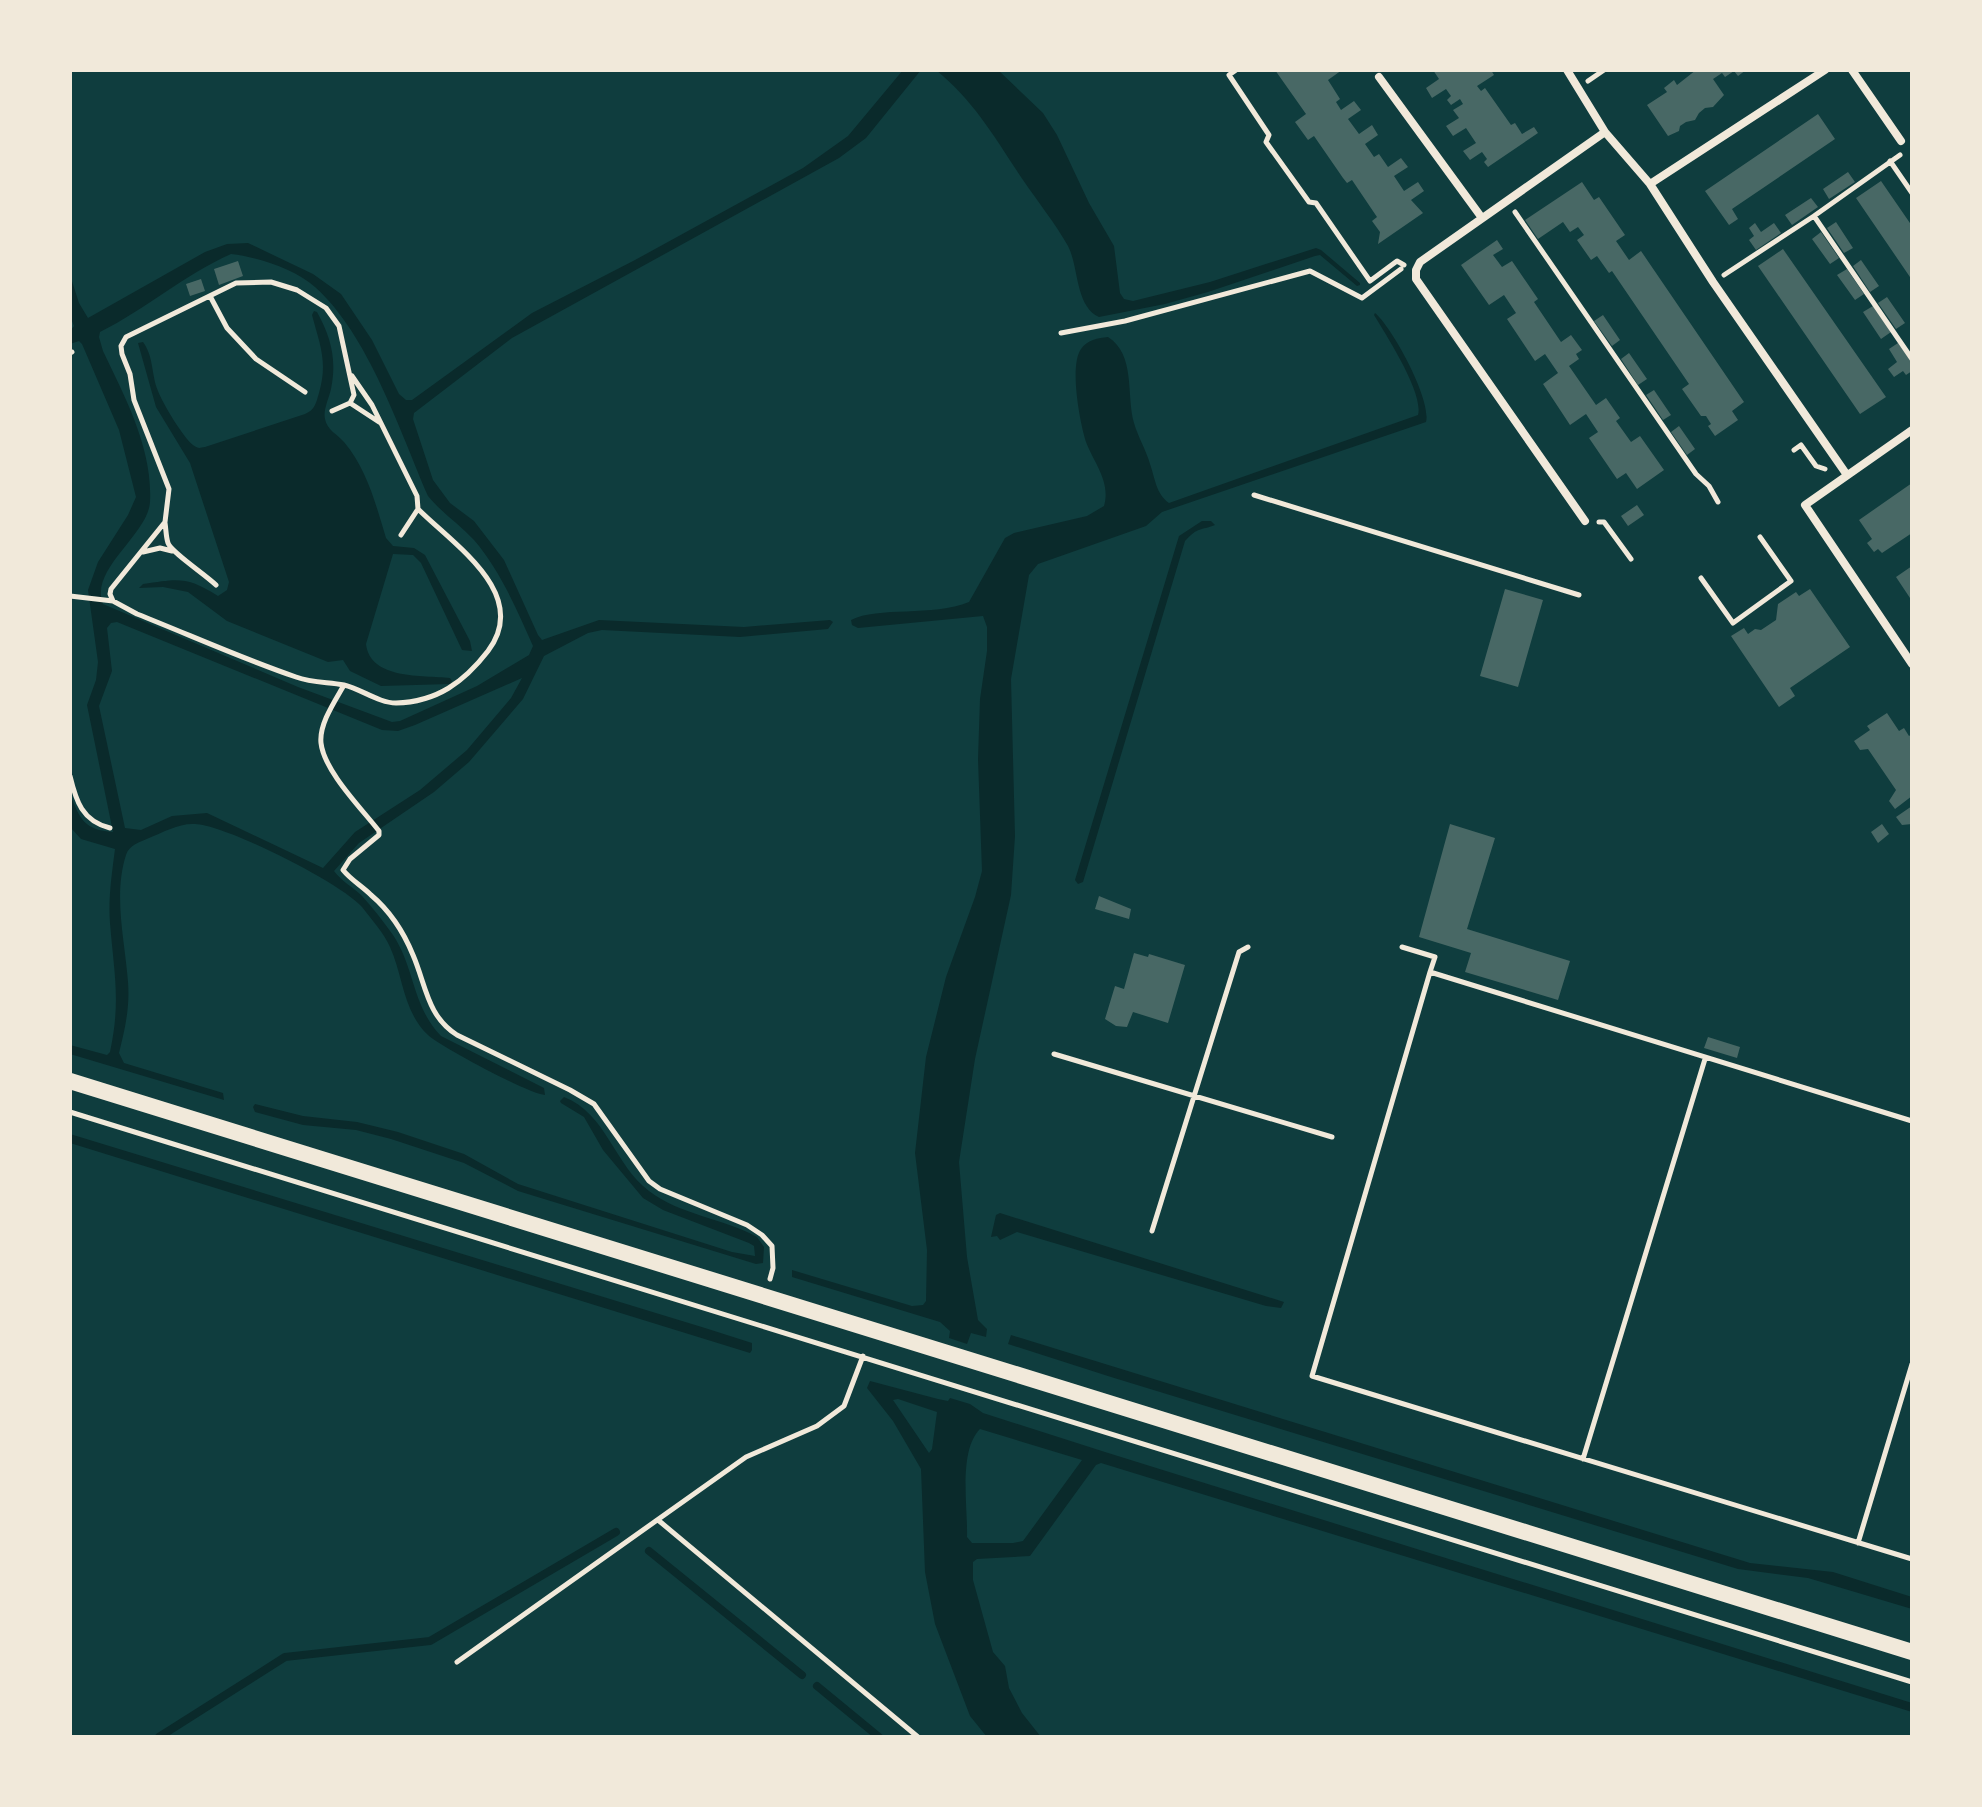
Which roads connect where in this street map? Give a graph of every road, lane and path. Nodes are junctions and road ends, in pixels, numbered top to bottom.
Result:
1 (1236, 70) edge
2 (1567, 70) edge
3 (1825, 70) edge
4 (1852, 70) edge
5 (1379, 77) dead end
6 (1605, 132) junction
7 (1901, 141) dead end
8 (1907, 150) dead end
9 (1890, 161) junction
10 (1650, 184) junction
11 (1912, 193) edge
12 (1507, 201) junction
13 (1814, 216) junction
14 (1482, 218) junction
15 (1713, 282) junction
16 (210, 296) junction
17 (1061, 333) dead end
18 (1912, 359) edge
19 (352, 376) junction
20 (305, 392) dead end
21 (350, 403) junction
22 (332, 411) dead end
23 (382, 425) junction
24 (1912, 430) edge
25 (1847, 475) junction
26 (1254, 495) dead end
27 (1718, 502) dead end
28 (418, 509) junction
29 (1585, 521) joint
30 (165, 522) junction
31 (401, 535) dead end
32 (1760, 537) dead end
33 (173, 551) junction
34 (142, 552) junction
35 (1631, 559) dead end
36 (1701, 578) dead end
37 (216, 585) dead end
38 (1579, 595) dead end
39 (70, 596) edge
40 (113, 601) junction
41 (1912, 664) edge
42 (344, 685) junction
43 (70, 776) edge
44 (110, 828) dead end
45 (1248, 947) dead end
46 (1402, 947) dead end
47 (1430, 972) junction
48 (1054, 1054) dead end
49 (1705, 1059) junction
50 (70, 1081) edge
51 (1195, 1095) junction
52 (70, 1112) edge
53 (1912, 1121) edge
54 (1332, 1137) dead end
55 (1152, 1231) dead end
56 (764, 1298) junction
57 (870, 1331) junction
58 (862, 1358) junction
59 (1912, 1364) edge
60 (1583, 1459) junction
61 (658, 1520) junction
62 (1858, 1543) junction
63 (1912, 1559) edge
64 (1912, 1652) edge
65 (457, 1662) dead end
66 (1912, 1682) edge
67 (918, 1737) edge

1 - 17 path
2 - 6 street
3 - 10 street
4 - 7 street
5 - 14 street
6 - 10 street
6 - 12 street
8 - 9 path
9 - 11 path
9 - 13 path
10 - 15 street
12 - 14 street
12 - 27 path
13 - 15 path
13 - 18 path
14 - 29 street
15 - 25 street
16 - 19 path
16 - 20 path
16 - 30 path
19 - 21 path
19 - 23 path
21 - 22 path
21 - 23 path
23 - 28 path
24 - 25 street
25 - 41 street
26 - 38 lane
28 - 31 path
28 - 42 path
29 - 35 path
30 - 33 path
30 - 34 path
32 - 36 lane
33 - 34 path
33 - 37 path
34 - 40 path
39 - 40 path
40 - 42 path
42 - 56 path
43 - 44 path
45 - 51 path
46 - 47 path
47 - 49 path
47 - 60 path
48 - 51 path
49 - 53 path
49 - 60 path
50 - 56 main road
51 - 54 path
51 - 55 path
52 - 58 path
56 - 57 main road
57 - 58 path
57 - 64 main road
58 - 61 path
58 - 66 path
59 - 62 path
60 - 62 path
61 - 65 path
61 - 67 path
62 - 63 path

